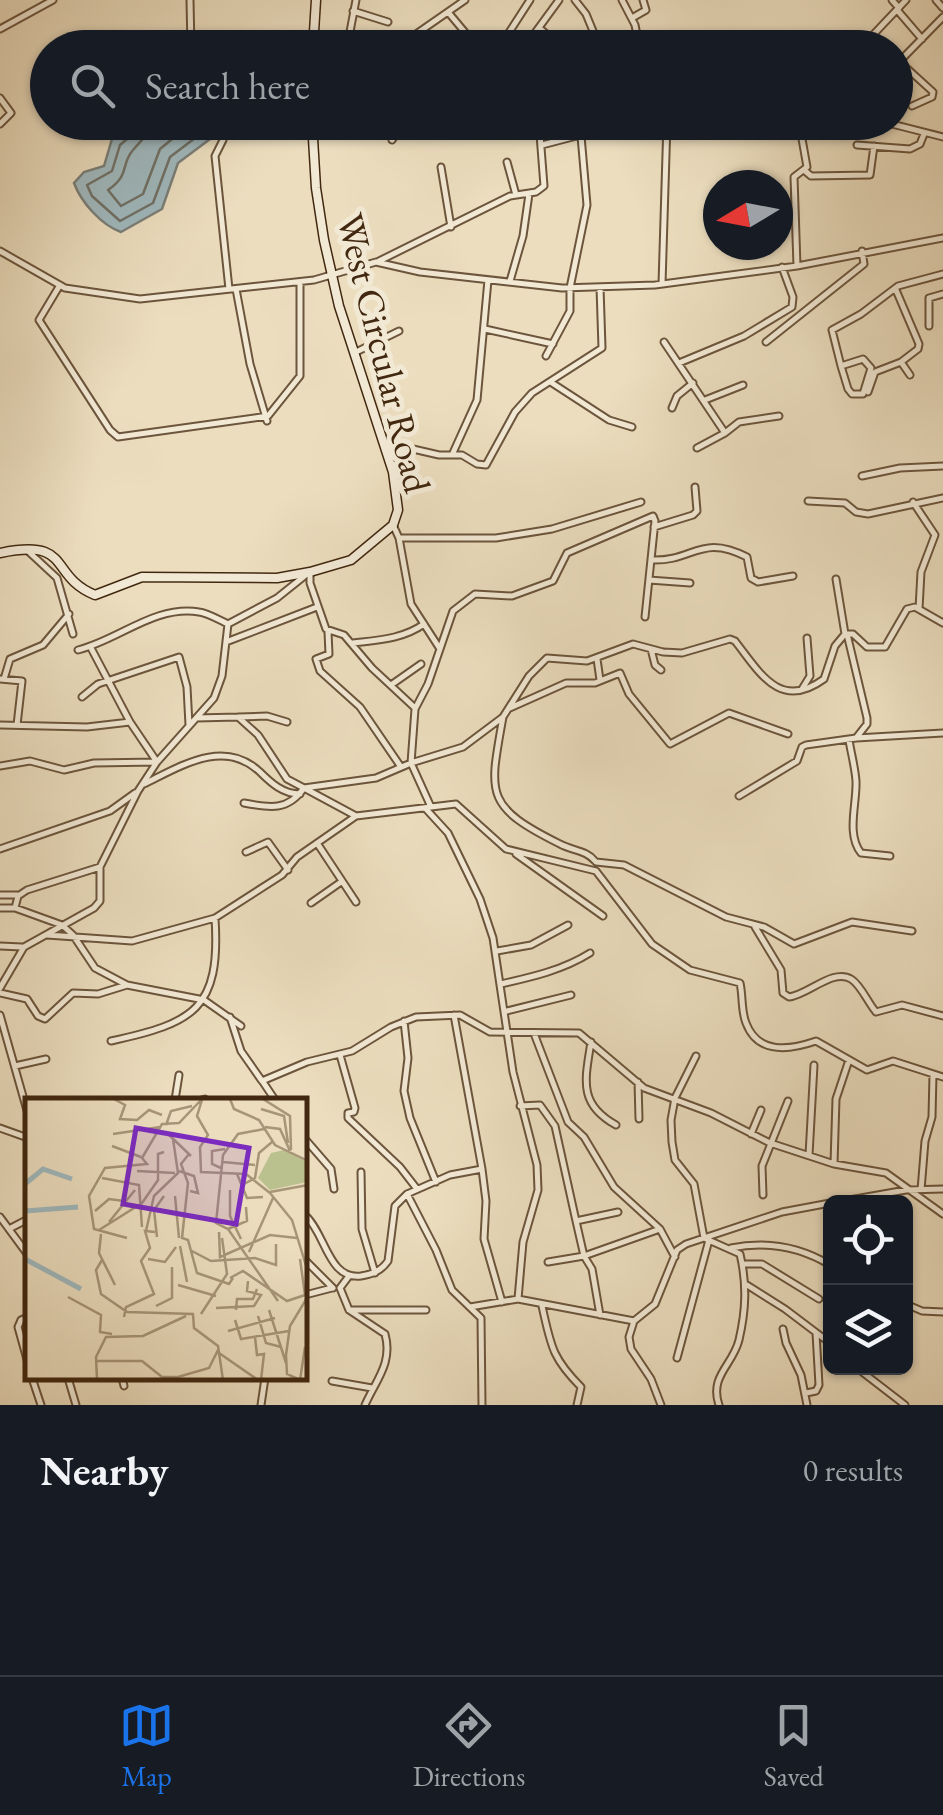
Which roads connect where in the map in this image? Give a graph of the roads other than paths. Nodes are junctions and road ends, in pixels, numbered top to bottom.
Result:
1 (53, 0) edge
2 (190, 0) edge
3 (316, 0) edge
4 (356, 0) edge
5 (530, 0) edge
6 (559, 0) edge
7 (575, 0) edge
8 (622, 0) edge
9 (643, 0) edge
10 (892, 0) edge
11 (906, 0) edge
12 (936, 0) edge
13 (461, 1) edge
14 (943, 8) edge
15 (898, 9) junction
16 (353, 10) junction
17 (448, 12) junction
18 (632, 18) junction
19 (941, 19) edge
20 (388, 22) dead end
21 (539, 28) joint
22 (0, 29) edge
23 (943, 29) edge
24 (191, 30) edge
25 (314, 30) edge
26 (350, 30) edge
27 (422, 30) edge
28 (462, 30) edge
29 (511, 30) edge
30 (542, 30) edge
31 (593, 30) edge
32 (635, 30) edge
33 (878, 30) edge
34 (922, 39) junction
35 (913, 48) edge
36 (913, 75) edge
37 (0, 98) edge
38 (913, 106) edge
39 (0, 124) edge
40 (913, 131) edge
41 (924, 134) junction
42 (943, 137) edge
43 (224, 140) edge
44 (313, 140) edge
45 (541, 140) edge
46 (564, 140) edge
47 (581, 140) edge
48 (666, 140) edge
49 (802, 140) edge
50 (542, 145) junction
51 (857, 145) dead end
52 (874, 146) junction
53 (507, 162) dead end
54 (441, 168) dead end
55 (804, 170) junction
56 (529, 194) junction
57 (516, 196) junction
58 (451, 227) junction
59 (943, 238) edge
60 (862, 251) junction
61 (0, 252) edge
62 (376, 262) junction
63 (797, 266) junction
64 (782, 267) junction
65 (943, 274) edge
66 (332, 277) junction
67 (488, 280) junction
68 (510, 280) junction
69 (300, 282) junction
70 (662, 284) junction
71 (60, 285) junction
72 (600, 287) junction
73 (570, 288) junction
74 (232, 289) junction
75 (895, 289) junction
76 (943, 294) edge
77 (929, 326) dead end
78 (485, 329) junction
79 (399, 331) dead end
80 (664, 342) dead end
81 (766, 342) dead end
82 (553, 344) junction
83 (354, 353) junction
84 (546, 356) dead end
85 (901, 362) junction
86 (679, 363) junction
87 (841, 366) junction
88 (910, 375) dead end
89 (551, 383) junction
90 (693, 383) junction
91 (743, 385) dead end
92 (868, 392) dead end
93 (706, 400) junction
94 (672, 408) dead end
95 (778, 416) dead end
96 (266, 418) junction
97 (632, 426) dead end
98 (725, 433) junction
99 (387, 448) junction
100 (697, 448) dead end
101 (452, 454) junction
102 (943, 466) edge
103 (862, 476) dead end
104 (696, 487) dead end
105 (943, 498) edge
106 (808, 501) dead end
107 (640, 502) dead end
108 (913, 502) junction
109 (393, 525) junction
110 (654, 528) junction
111 (399, 538) junction
112 (25, 549) junction
113 (0, 553) edge
114 (651, 560) junction
115 (310, 572) junction
116 (792, 576) dead end
117 (836, 579) dead end
118 (649, 580) junction
119 (690, 583) dead end
120 (318, 607) junction
121 (919, 609) junction
122 (69, 614) junction
123 (646, 617) dead end
124 (943, 622) edge
125 (228, 624) junction
126 (424, 624) junction
127 (328, 632) junction
128 (73, 634) dead end
129 (846, 634) junction
130 (807, 638) dead end
131 (226, 642) junction
132 (353, 643) junction
133 (91, 647) junction
134 (651, 649) junction
135 (78, 650) dead end
136 (440, 650) junction
137 (596, 659) junction
138 (422, 664) dead end
139 (662, 670) dead end
140 (2, 679) edge
141 (600, 680) junction
142 (110, 682) junction
143 (390, 685) junction
144 (801, 691) junction
145 (82, 697) dead end
146 (416, 709) junction
147 (507, 709) junction
148 (238, 717) junction
149 (503, 717) junction
150 (196, 718) junction
151 (130, 722) junction
152 (286, 722) dead end
153 (17, 724) junction
154 (0, 725) edge
155 (190, 726) junction
156 (943, 733) edge
157 (788, 734) dead end
158 (852, 739) junction
159 (157, 762) junction
160 (411, 763) junction
161 (0, 766) edge
162 (402, 767) junction
163 (140, 788) junction
164 (302, 791) junction
165 (738, 796) dead end
166 (244, 803) dead end
167 (429, 808) junction
168 (356, 816) junction
169 (317, 843) junction
170 (506, 848) junction
171 (0, 849) edge
172 (246, 852) dead end
173 (890, 856) dead end
174 (596, 862) junction
175 (100, 867) junction
176 (288, 870) junction
177 (596, 871) junction
178 (341, 882) junction
179 (0, 895) edge
180 (18, 896) junction
181 (356, 902) dead end
182 (312, 903) dead end
183 (0, 908) edge
184 (14, 908) junction
185 (603, 916) dead end
186 (215, 918) junction
187 (753, 924) junction
188 (62, 925) junction
189 (568, 925) dead end
190 (912, 931) dead end
191 (47, 935) junction
192 (74, 935) junction
193 (0, 946) edge
194 (24, 947) junction
195 (497, 951) junction
196 (590, 953) dead end
197 (501, 984) junction
198 (127, 985) junction
199 (0, 991) edge
200 (572, 995) dead end
201 (204, 1000) junction
202 (505, 1012) junction
203 (0, 1015) edge
204 (454, 1015) junction
205 (943, 1016) edge
206 (230, 1018) junction
207 (404, 1020) junction
208 (242, 1026) dead end
209 (508, 1033) junction
210 (535, 1035) junction
211 (111, 1041) dead end
212 (591, 1042) junction
213 (340, 1055) junction
214 (696, 1056) dead end
215 (46, 1060) dead end
216 (849, 1060) junction
217 (814, 1065) dead end
218 (15, 1066) junction
219 (933, 1074) junction
220 (178, 1075) dead end
221 (943, 1077) edge
222 (262, 1081) junction
223 (638, 1082) junction
224 (175, 1098) edge
225 (274, 1098) edge
226 (675, 1098) junction
227 (788, 1102) dead end
228 (25, 1103) edge
229 (520, 1106) junction
230 (761, 1110) dead end
231 (639, 1119) dead end
232 (616, 1125) dead end
233 (0, 1128) edge
234 (751, 1134) junction
235 (25, 1137) edge
236 (308, 1143) edge
237 (770, 1143) junction
238 (808, 1156) junction
239 (834, 1164) junction
240 (482, 1169) junction
241 (361, 1172) dead end
242 (436, 1182) junction
243 (418, 1188) junction
244 (943, 1188) edge
245 (334, 1190) dead end
246 (906, 1190) junction
247 (921, 1190) junction
248 (407, 1194) junction
249 (763, 1195) dead end
250 (878, 1195) edge
251 (823, 1205) edge
252 (618, 1212) dead end
253 (943, 1214) edge
254 (0, 1217) edge
255 (308, 1219) edge
256 (25, 1220) edge
257 (576, 1221) junction
258 (8, 1229) junction
259 (660, 1229) junction
260 (707, 1239) junction
261 (731, 1248) junction
262 (25, 1250) edge
263 (584, 1256) junction
264 (675, 1257) junction
265 (548, 1262) dead end
266 (823, 1262) edge
267 (308, 1263) edge
268 (742, 1264) junction
269 (375, 1273) junction
270 (349, 1276) junction
271 (747, 1285) junction
272 (336, 1288) junction
273 (308, 1294) edge
274 (518, 1299) junction
275 (819, 1300) dead end
276 (502, 1302) junction
277 (542, 1306) junction
278 (468, 1307) junction
279 (913, 1307) edge
280 (349, 1310) junction
281 (426, 1310) dead end
282 (943, 1312) edge
283 (600, 1315) junction
284 (25, 1319) edge
285 (634, 1321) junction
286 (783, 1329) dead end
287 (816, 1330) junction
288 (823, 1336) edge
289 (25, 1352) edge
290 (678, 1358) dead end
291 (866, 1375) edge
292 (33, 1380) edge
293 (69, 1380) edge
294 (122, 1380) edge
295 (265, 1380) edge
296 (332, 1381) dead end
297 (124, 1386) dead end
298 (372, 1388) junction
299 (805, 1393) junction
300 (899, 1403) edge
301 (40, 1405) edge
302 (76, 1405) edge
303 (261, 1405) edge
304 (365, 1405) edge
305 (482, 1405) edge
306 (577, 1405) edge
307 (661, 1405) edge
308 (719, 1405) edge
309 (807, 1405) edge

1 - 22 street
2 - 24 street
3 - 25 street
4 - 16 street
5 - 29 street
6 - 21 street
7 - 31 street
8 - 18 street
9 - 18 street
10 - 15 street
11 - 15 street
12 - 14 street
13 - 17 street
15 - 33 street
15 - 34 street
16 - 20 street
16 - 26 street
17 - 27 street
17 - 28 street
18 - 32 street
19 - 23 street
19 - 34 street
21 - 30 street
34 - 35 street
36 - 38 street
37 - 39 street
40 - 41 street
41 - 42 street
41 - 52 street
43 - 74 street
44 - 66 street, West Circular Road
45 - 50 street
46 - 50 street
47 - 73 street
48 - 70 street
49 - 55 street
50 - 56 street
51 - 52 street
52 - 55 street
53 - 57 street
54 - 58 street
55 - 63 street
56 - 57 street
56 - 68 street
57 - 58 street
58 - 62 street
59 - 60 street
60 - 63 street
60 - 81 street
61 - 71 street
62 - 66 street
62 - 67 street
63 - 64 street
64 - 70 street
64 - 86 street
65 - 75 street
66 - 69 street
66 - 83 street, West Circular Road
67 - 68 street
67 - 78 street
68 - 73 street
69 - 74 street
69 - 96 street
70 - 72 street
71 - 74 street
71 - 96 street
72 - 73 street
72 - 89 street
73 - 82 street
74 - 96 street
75 - 85 street
75 - 87 street
76 - 77 street
78 - 82 street
78 - 101 street
79 - 83 street
80 - 86 street
82 - 84 street
83 - 99 street, West Circular Road
85 - 88 street
85 - 92 street
86 - 90 street
87 - 87 street
89 - 97 street
89 - 101 street
90 - 93 street
90 - 94 street
91 - 93 street
93 - 98 street
95 - 98 street
98 - 100 street
99 - 101 street
99 - 109 street, West Circular Road
102 - 103 street
104 - 110 street
105 - 108 street
106 - 108 street
107 - 111 street
108 - 121 street
109 - 111 street
109 - 115 street, West Circular Road
110 - 114 street
110 - 136 street
111 - 126 street
112 - 113 street
112 - 115 street, West Circular Road
112 - 122 street
114 - 116 street
114 - 118 street
115 - 120 street
115 - 125 street
117 - 129 street
118 - 119 street
118 - 123 street
120 - 127 street
120 - 131 street
121 - 124 street
121 - 129 street
122 - 128 street
122 - 140 street
125 - 131 street
125 - 133 street
126 - 132 street
126 - 136 street
127 - 132 street
127 - 162 street
129 - 144 street
129 - 158 street
130 - 144 street
131 - 150 street
132 - 143 street
133 - 135 street
133 - 142 street
134 - 137 street
134 - 139 street
134 - 144 street
136 - 146 street
137 - 141 street
137 - 147 street
138 - 143 street
140 - 153 street
141 - 147 street
141 - 157 street
142 - 145 street
142 - 151 street
142 - 155 street
143 - 146 street
146 - 160 street
147 - 149 street
148 - 150 street
148 - 152 street
148 - 164 street
149 - 160 street
149 - 174 street
150 - 155 street
151 - 153 street
151 - 159 street
153 - 154 street
155 - 159 street
156 - 158 street
158 - 165 street
158 - 173 street
159 - 161 street
159 - 163 street
160 - 162 street
160 - 167 street
162 - 164 street
163 - 164 street
163 - 171 street
163 - 175 street
164 - 166 street
164 - 168 street
167 - 168 street
167 - 170 street
167 - 195 street
168 - 169 street
169 - 176 street
169 - 178 street
170 - 177 street
170 - 185 street
172 - 176 street
174 - 177 street
174 - 187 street
175 - 180 street
175 - 188 street
176 - 186 street
177 - 216 street
178 - 181 street
178 - 182 street
179 - 180 street
180 - 184 street
183 - 184 street
184 - 188 street
186 - 192 street
186 - 201 street
187 - 190 street
187 - 205 street
188 - 191 street
188 - 192 street
189 - 195 street
191 - 192 street
191 - 194 street
192 - 198 street
193 - 194 street
194 - 199 street
195 - 197 street
196 - 197 street
197 - 202 street
198 - 199 street
198 - 201 street
200 - 202 street
201 - 206 street
201 - 211 street
202 - 209 street
203 - 218 street
204 - 207 street
204 - 209 street
204 - 240 street
206 - 208 street
206 - 222 street
207 - 213 street
207 - 242 street
209 - 210 street
209 - 229 street
210 - 212 street
210 - 259 street
212 - 223 street
212 - 232 street
213 - 222 street
213 - 243 street
214 - 226 street
215 - 218 street
216 - 219 street
216 - 239 street
217 - 238 street
218 - 228 street
219 - 221 street
219 - 247 street
220 - 224 street
222 - 225 street
223 - 226 street
223 - 231 street
226 - 234 street
226 - 260 street
227 - 237 street
229 - 257 street
229 - 274 street
230 - 234 street
233 - 235 street
234 - 237 street
236 - 245 street
237 - 238 street
237 - 249 street
238 - 239 street
239 - 246 street
240 - 242 street
240 - 276 street
241 - 269 street
242 - 243 street
243 - 248 street
244 - 247 street
246 - 247 street
246 - 250 street
246 - 253 street
248 - 269 street
248 - 278 street
251 - 260 street
252 - 257 street
254 - 258 street
255 - 270 street
256 - 258 street
257 - 263 street
258 - 262 street
259 - 263 street
259 - 264 street
260 - 261 street
260 - 264 street
260 - 290 street
261 - 266 street
261 - 268 street
263 - 265 street
263 - 283 street
264 - 285 street
267 - 272 street
268 - 271 street
268 - 275 street
269 - 270 street
270 - 272 street
271 - 287 street
271 - 308 street
272 - 273 street
272 - 280 street
274 - 276 street
274 - 277 street
276 - 278 street
277 - 283 street
277 - 306 street
278 - 305 street
279 - 282 street
280 - 281 street
280 - 298 street
283 - 285 street
284 - 289 street
285 - 307 street
286 - 299 street
287 - 288 street
287 - 299 street
291 - 300 street
292 - 301 street
293 - 302 street
294 - 297 street
295 - 303 street
296 - 298 street
298 - 304 street
299 - 309 street

